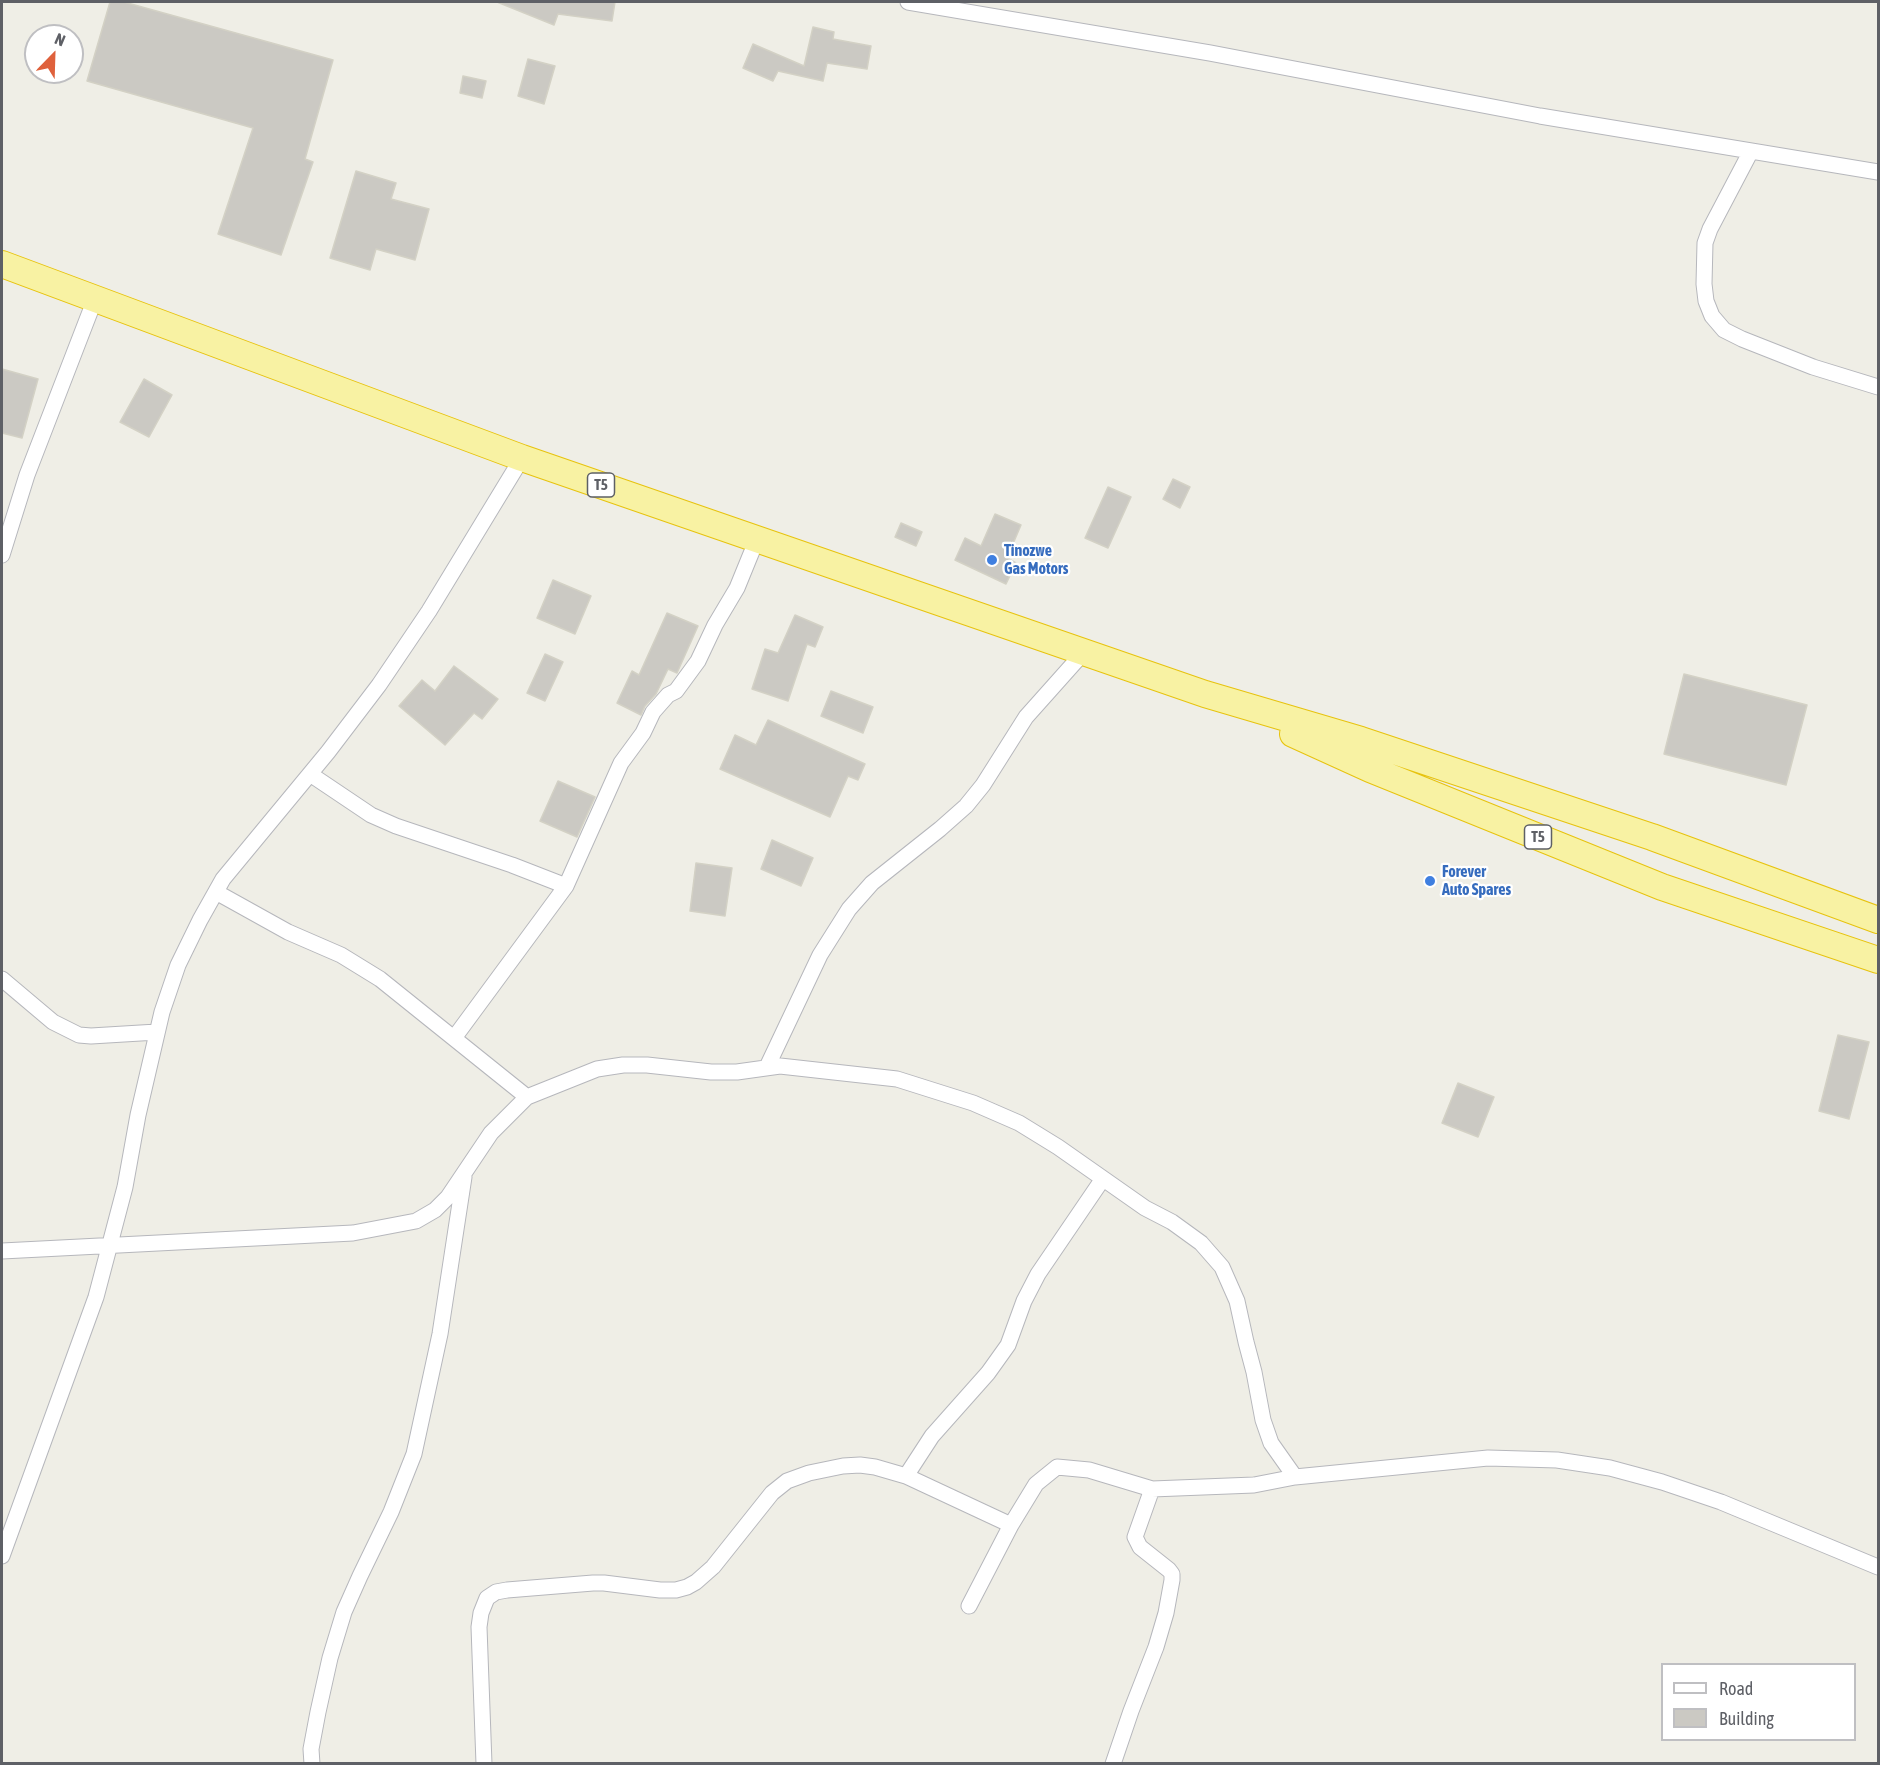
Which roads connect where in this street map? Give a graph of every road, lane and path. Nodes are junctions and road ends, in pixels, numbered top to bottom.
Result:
1 (908, 2) edge
2 (1751, 151) junction
3 (1878, 172) edge
4 (2, 264) edge
5 (95, 299) junction
6 (1878, 387) edge
7 (522, 458) junction
8 (757, 539) junction
9 (2, 555) edge
10 (1084, 652) junction
11 (1205, 694) junction
12 (310, 774) junction
13 (566, 886) junction
14 (216, 892) junction
15 (1878, 920) edge
16 (1878, 960) edge
17 (2, 979) edge
18 (157, 1032) junction
19 (454, 1038) junction
20 (767, 1067) junction
21 (527, 1097) junction
22 (465, 1171) junction
23 (1102, 1180) junction
24 (111, 1245) junction
25 (2, 1251) edge
26 (906, 1476) junction
27 (1295, 1477) junction
28 (1152, 1489) junction
29 (1011, 1525) junction
30 (2, 1556) edge
31 (1878, 1567) edge
32 (969, 1606) dead end
33 (312, 1764) edge
34 (484, 1764) edge
35 (1113, 1764) edge

1 - 2 street
2 - 3 street
2 - 6 street
4 - 5 highway, T5
5 - 7 highway, T5
5 - 9 street
7 - 8 highway, T5
7 - 12 street
8 - 10 highway, T5
8 - 13 street
10 - 11 highway, T5
10 - 20 street
11 - 15 highway, T5
11 - 16 highway, T5
12 - 13 street
12 - 14 street
13 - 19 street
14 - 18 street
14 - 19 street
17 - 18 street
18 - 24 street
19 - 21 street
20 - 21 street
20 - 23 street
21 - 22 street
22 - 24 street
22 - 33 street
23 - 26 street
23 - 27 street
24 - 25 street
24 - 30 street
26 - 29 street
26 - 34 street
27 - 28 street
27 - 31 street
28 - 29 street
28 - 35 street
29 - 32 street

